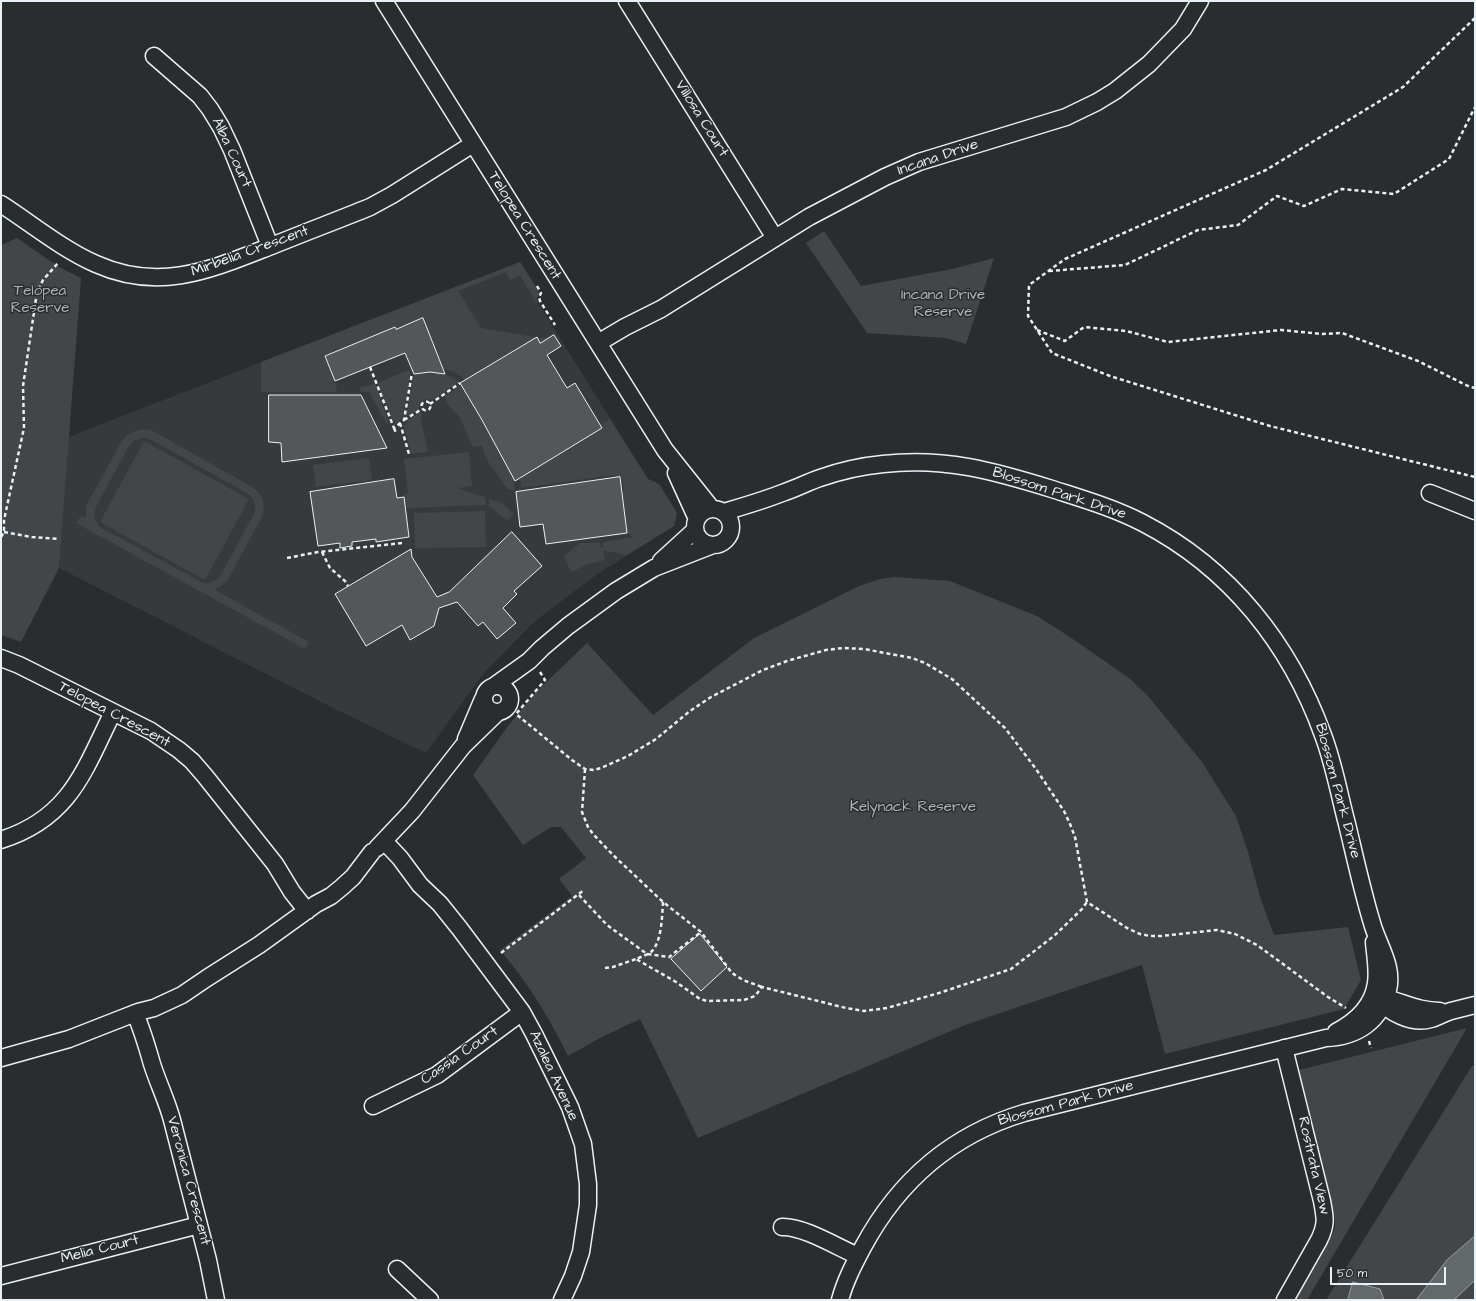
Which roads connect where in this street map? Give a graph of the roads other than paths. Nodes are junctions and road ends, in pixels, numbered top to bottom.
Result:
1 (384, 1) edge
2 (627, 1) edge
3 (1200, 1) edge
4 (154, 56) dead end
5 (473, 144) junction
6 (1, 204) edge
7 (775, 238) junction
8 (270, 246) junction
9 (601, 347) junction
10 (665, 450) junction
11 (1430, 493) dead end
12 (1475, 510) edge
13 (722, 515) junction
14 (696, 524) junction
15 (712, 545) junction
16 (654, 568) junction
17 (1, 658) edge
18 (534, 667) junction
19 (494, 686) junction
20 (510, 697) junction
21 (483, 699) junction
22 (113, 712) junction
23 (498, 713) junction
24 (463, 746) junction
25 (1, 840) edge
26 (378, 848) junction
27 (312, 907) junction
28 (1381, 999) junction
29 (1475, 1005) edge
30 (522, 1012) junction
31 (133, 1014) junction
32 (1284, 1048) junction
33 (1, 1058) edge
34 (373, 1106) dead end
35 (199, 1225) junction
36 (782, 1227) dead end
37 (858, 1256) junction
38 (397, 1269) dead end
39 (1, 1276) edge
40 (216, 1300) edge
41 (430, 1300) edge
42 (562, 1300) edge
43 (840, 1300) edge
44 (1285, 1300) edge

1 - 5 street, Telopea Crescent
2 - 7 street, Villosa Court
3 - 7 street, Incana Drive
4 - 8 street, Alba Court
5 - 8 street, Mirbelia Crescent
5 - 9 street, Telopea Crescent
6 - 8 street, Mirbelia Crescent
7 - 9 street, Incana Drive
9 - 10 street, Telopea Crescent
10 - 13 street, Telopea Crescent
10 - 14 street, Telopea Crescent
11 - 12 street
13 - 14 street
13 - 15 street
13 - 28 street, Blossom Park Drive
14 - 15 street
14 - 16 street
15 - 16 street
16 - 18 street
17 - 22 street, Telopea Crescent
18 - 19 street
18 - 20 street
19 - 20 street
19 - 21 street
20 - 23 street
21 - 23 street
21 - 24 street
22 - 25 street
22 - 27 street, Telopea Crescent
23 - 24 street
24 - 26 street
26 - 27 street
26 - 30 street, Azalea Avenue
27 - 31 street
28 - 29 street
28 - 32 street, Blossom Park Drive
30 - 34 street, Cassia Court
30 - 42 street, Azalea Avenue
31 - 33 street
31 - 35 street, Veronica Crescent
32 - 37 street, Blossom Park Drive
32 - 44 street, Rostrata View
35 - 39 street, Melia Court
35 - 40 street, Veronica Crescent
36 - 37 street
37 - 43 street, Blossom Park Drive
38 - 41 street

